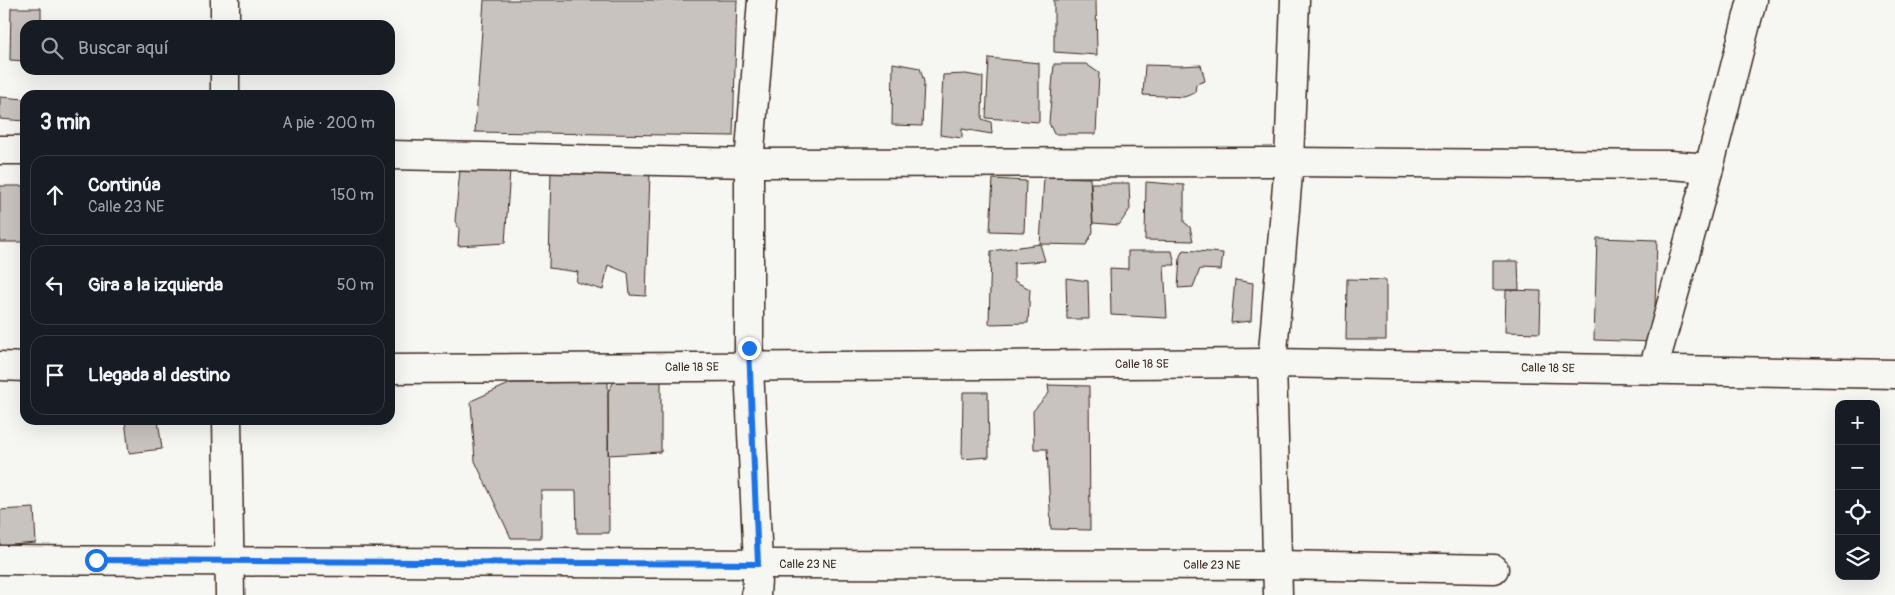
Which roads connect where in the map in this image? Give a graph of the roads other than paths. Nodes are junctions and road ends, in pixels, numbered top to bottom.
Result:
1 (225, 0) edge
2 (762, 0) edge
3 (1296, 0) edge
4 (1752, 0) edge
5 (225, 20) edge
6 (225, 75) edge
7 (225, 90) edge
8 (0, 150) edge
9 (20, 150) edge
10 (395, 155) edge
11 (1289, 162) junction
12 (749, 163) junction
13 (1709, 168) junction
14 (1272, 363) junction
15 (0, 366) edge
16 (20, 367) edge
17 (750, 367) junction
18 (395, 369) edge
19 (1653, 370) junction
20 (1895, 374) edge
21 (227, 425) edge
22 (0, 560) edge
23 (230, 561) junction
24 (758, 564) junction
25 (1277, 565) junction
26 (1494, 569) dead end
27 (230, 595) edge
28 (756, 595) edge
29 (1278, 595) edge

1 - 5 street
2 - 12 street
3 - 11 street
4 - 13 street
6 - 7 street
8 - 9 street
10 - 12 street
11 - 12 street
11 - 13 street
11 - 14 street
12 - 17 street
13 - 19 street
14 - 17 street, Calle 18 SE
14 - 19 street, Calle 18 SE
14 - 25 street
15 - 16 street
17 - 18 street, Calle 18 SE
17 - 24 street
19 - 20 street, Calle 18 SE
21 - 23 street
22 - 23 street, Calle 23 NE
23 - 24 street, Calle 23 NE
23 - 27 street
24 - 25 street, Calle 23 NE
24 - 28 street
25 - 26 street, Calle 23 NE
25 - 29 street

